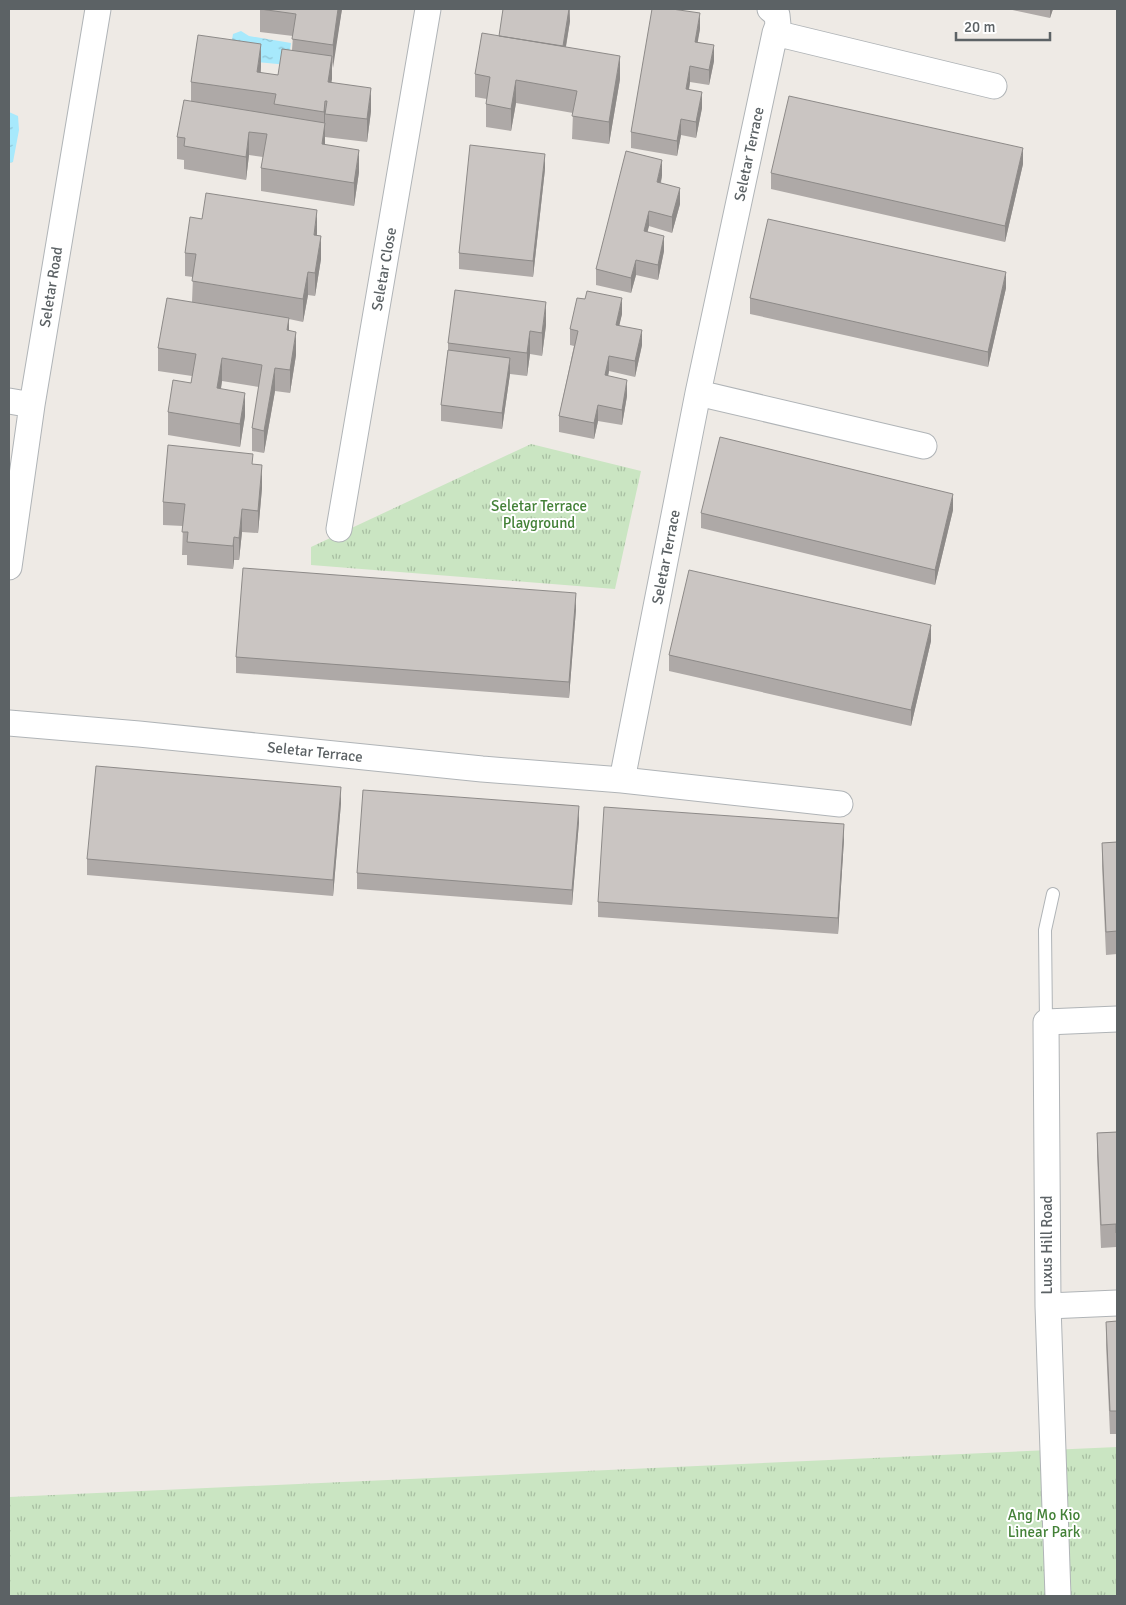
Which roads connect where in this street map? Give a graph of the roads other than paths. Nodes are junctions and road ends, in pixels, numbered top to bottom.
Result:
1 (98, 9) edge
2 (428, 9) edge
3 (770, 9) edge
4 (775, 33) junction
5 (994, 86) dead end
6 (698, 393) junction
7 (20, 403) edge
8 (924, 446) dead end
9 (339, 529) dead end
10 (9, 567) edge
11 (9, 723) edge
12 (622, 780) junction
13 (840, 804) dead end
14 (1053, 894) dead end
15 (1117, 1019) edge
16 (1046, 1022) junction
17 (1117, 1303) edge
18 (1048, 1306) junction
19 (1058, 1596) edge

1 - 7 street, Seletar Road
2 - 9 street, Seletar Close
3 - 4 street, Seletar Terrace
4 - 5 street
4 - 6 street, Seletar Terrace
6 - 8 street
6 - 12 street, Seletar Terrace
7 - 10 street, Seletar Road
11 - 12 street, Seletar Terrace
12 - 13 street, Seletar Terrace
14 - 16 lane, Luxus Hill Road
15 - 16 street
16 - 18 street, Luxus Hill Road
17 - 18 street
18 - 19 street, Luxus Hill Road

